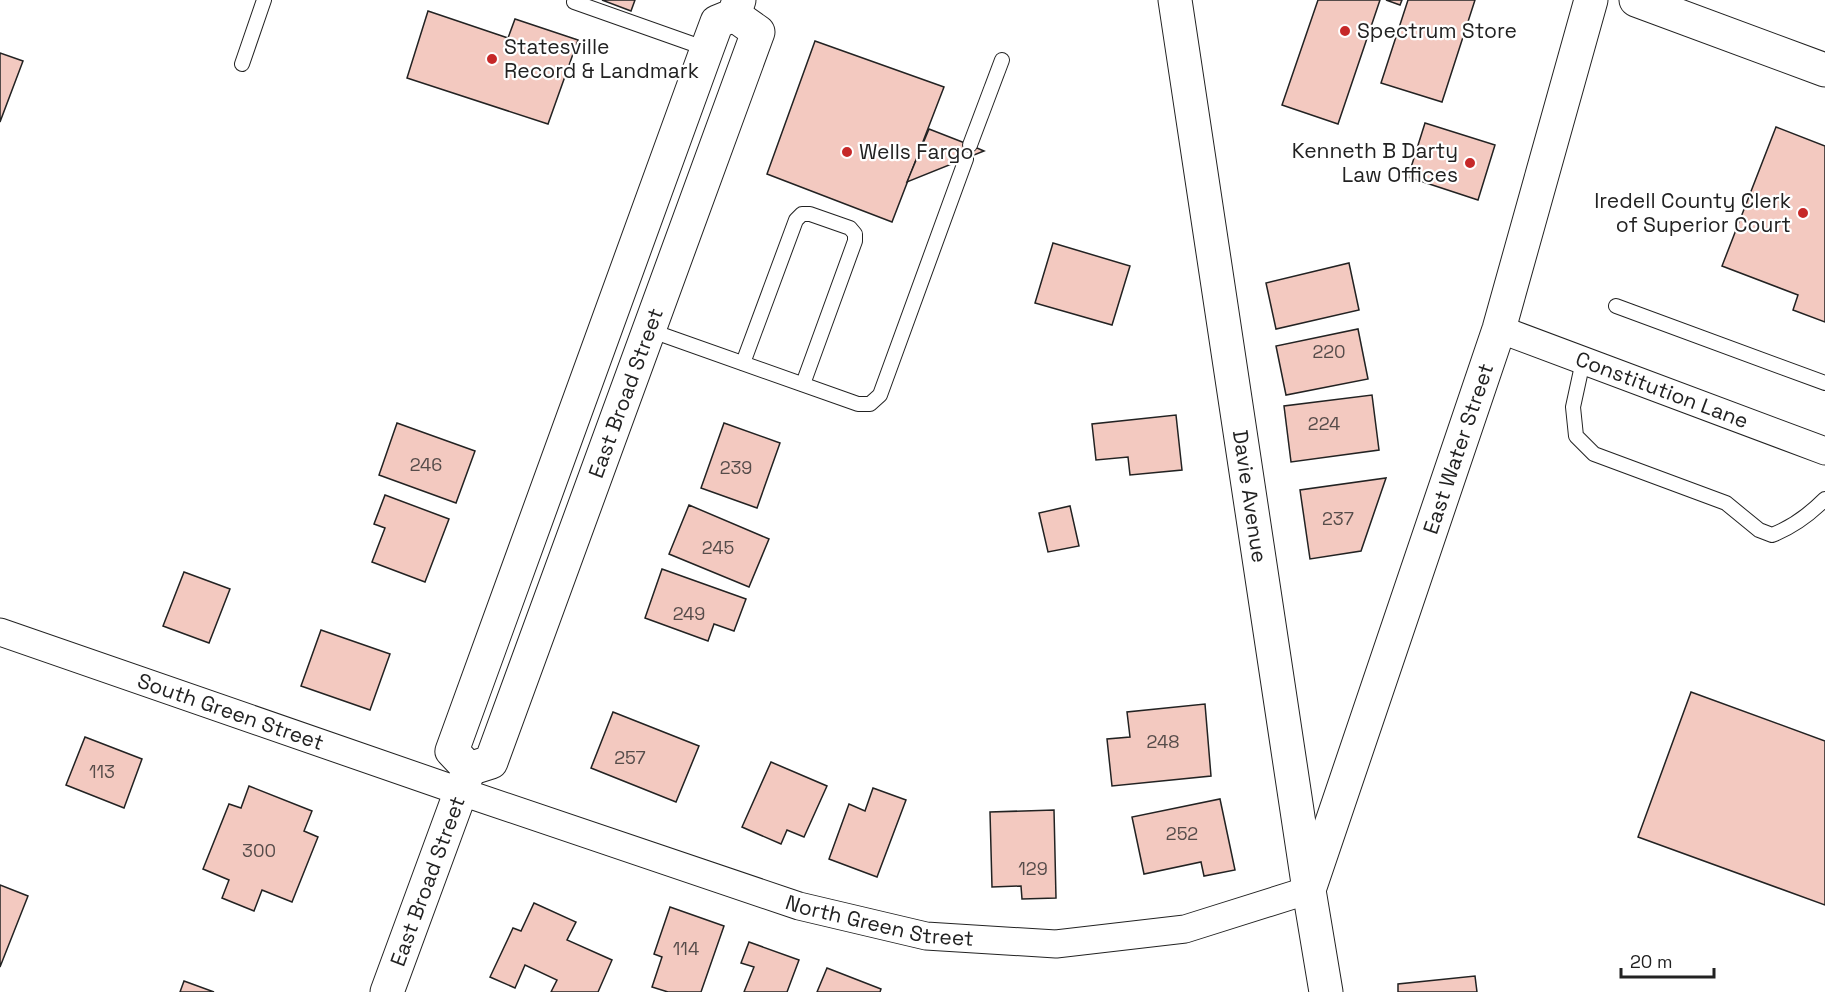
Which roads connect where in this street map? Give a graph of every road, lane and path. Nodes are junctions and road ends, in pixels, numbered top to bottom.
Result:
1 (264, 0) edge
2 (1175, 0) edge
3 (1591, 0) edge
4 (1636, 0) edge
5 (574, 2) dead end
6 (736, 7) edge
7 (707, 49) junction
8 (1002, 60) dead end
9 (242, 63) dead end
10 (1825, 70) edge
11 (970, 145) dead end
12 (966, 159) dead end
13 (1616, 306) dead end
14 (610, 317) junction
15 (1500, 329) junction
16 (649, 330) junction
17 (1583, 361) junction
18 (743, 363) junction
19 (1825, 383) edge
20 (803, 384) junction
21 (1825, 451) edge
22 (1825, 499) edge
23 (0, 632) edge
24 (465, 780) junction
25 (1309, 890) junction
26 (387, 992) edge
27 (1326, 992) edge

1 - 9 lane
2 - 25 main road, Davie Avenue
3 - 15 main road, East Water Street
4 - 10 main road
5 - 7 lane
6 - 7 main road, East Broad Street
6 - 16 main road, East Broad Street
7 - 14 main road, East Broad Street
8 - 11 lane
12 - 20 lane
13 - 19 lane
14 - 16 main road
14 - 24 main road, East Broad Street
15 - 17 street, Constitution Lane
15 - 25 main road, East Water Street
16 - 18 lane
16 - 24 main road, East Broad Street
17 - 21 street, Constitution Lane
17 - 22 lane
18 - 20 lane
18 - 20 lane
23 - 24 street, South Green Street
24 - 25 street, North Green Street
24 - 26 main road, East Broad Street
25 - 27 main road, Davie Avenue

